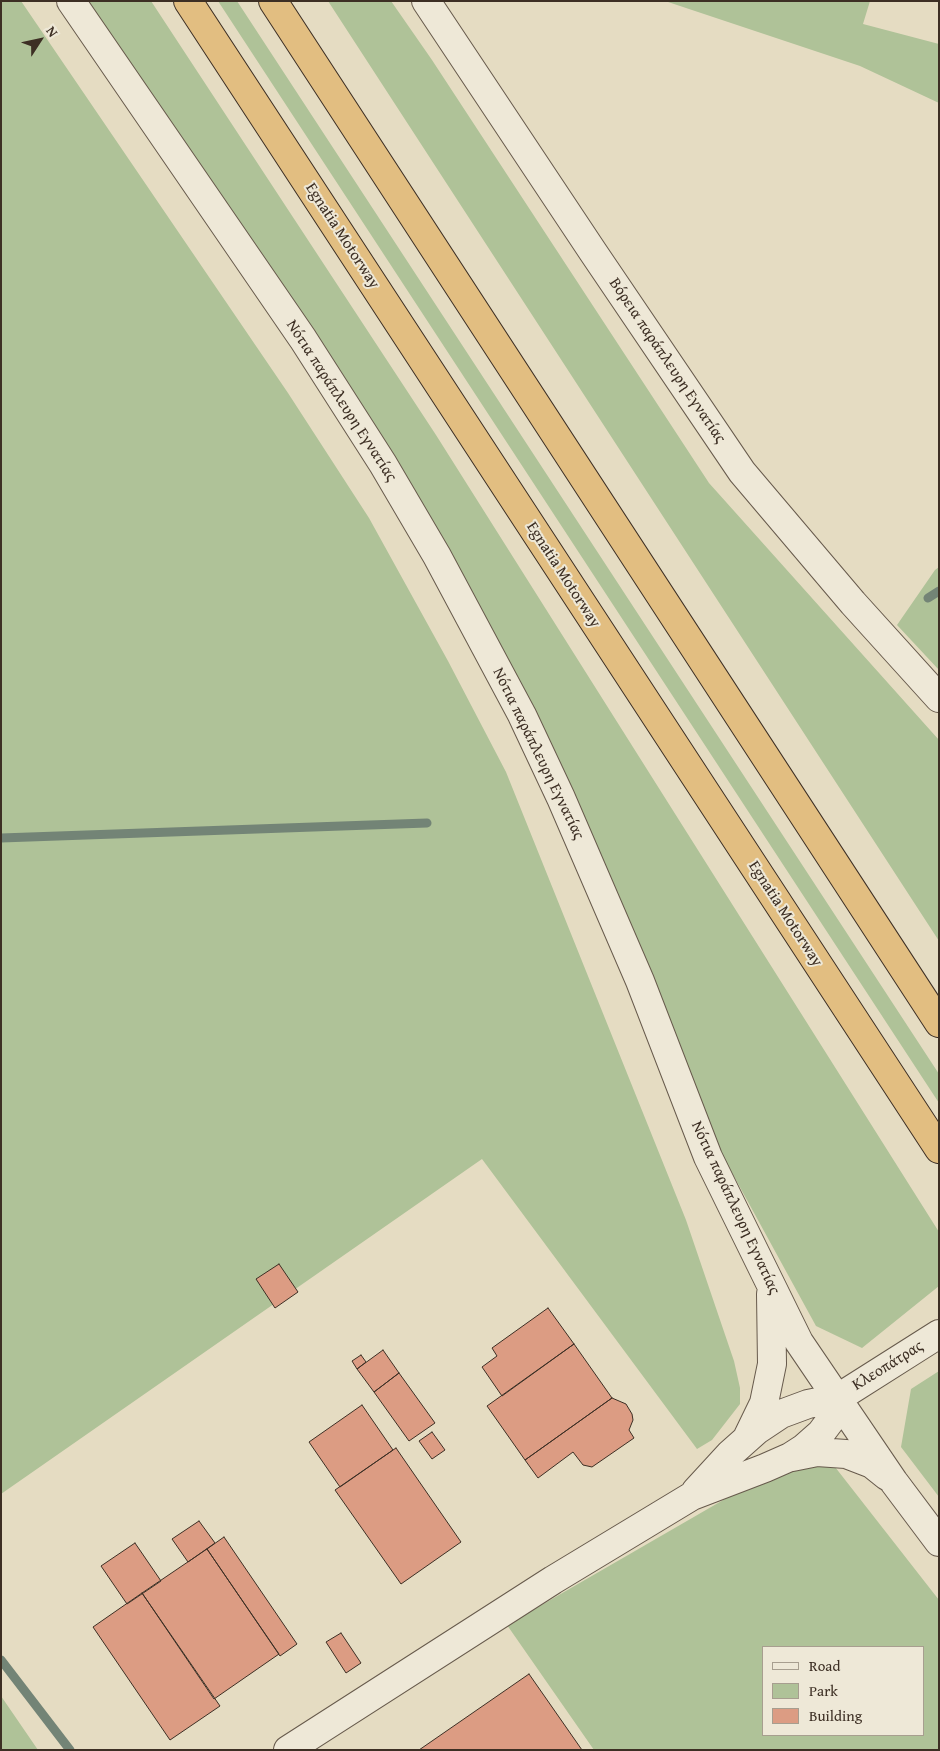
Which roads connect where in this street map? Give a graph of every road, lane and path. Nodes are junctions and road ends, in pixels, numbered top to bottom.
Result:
1 (71, 1) edge
2 (188, 1) edge
3 (273, 1) edge
4 (426, 1) edge
5 (939, 698) edge
6 (939, 1023) edge
7 (939, 1149) edge
8 (770, 1285) junction
9 (939, 1334) edge
10 (838, 1398) junction
11 (746, 1439) junction
12 (790, 1457) junction
13 (894, 1482) junction
14 (692, 1496) junction
15 (939, 1542) edge
16 (288, 1750) edge

1 - 8 street, Νότια παράπλευρη Εγνατίας
2 - 7 highway, Egnatia Motorway
3 - 6 highway
4 - 5 street, Βόρεια παράπλευρη Εγνατίας
8 - 10 street, Νότια παράπλευρη Εγνατίας
8 - 11 street
9 - 10 street, Κλεοπάτρας
10 - 11 street
10 - 12 street
10 - 13 street, Νότια παράπλευρη Εγνατίας
11 - 14 street
12 - 13 street
12 - 14 street
13 - 15 street, Νότια παράπλευρη Εγνατίας
14 - 16 street

